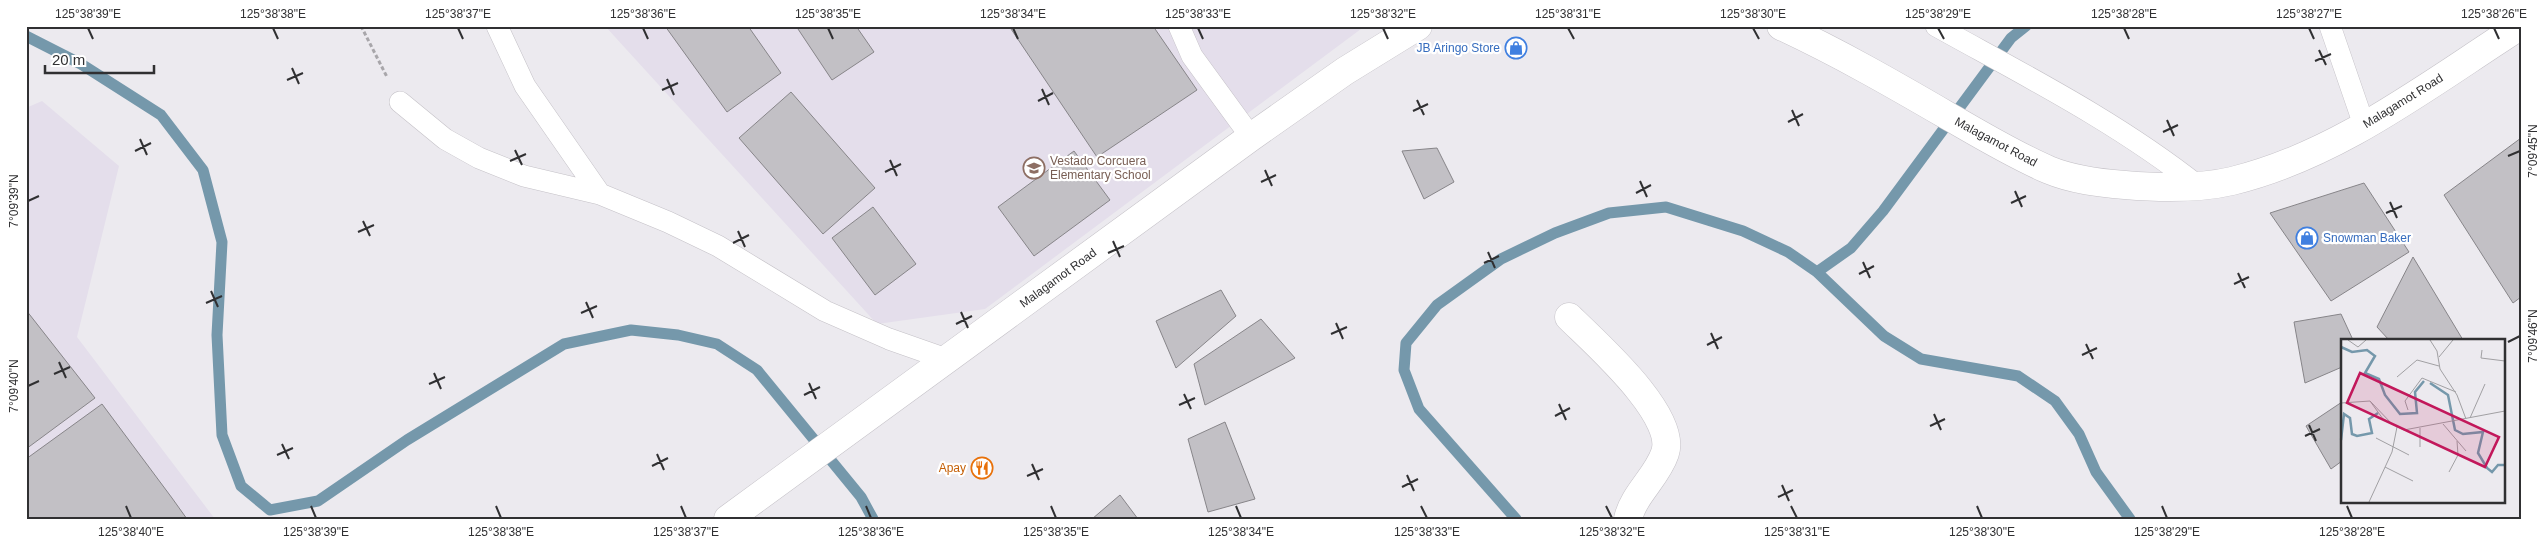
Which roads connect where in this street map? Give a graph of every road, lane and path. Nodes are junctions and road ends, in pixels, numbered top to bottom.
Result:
1 (361, 26) edge
2 (497, 26) edge
3 (1179, 26) edge
4 (1418, 26) edge
5 (1782, 26) edge
6 (1936, 26) edge
7 (2330, 26) edge
8 (2520, 26) edge
9 (400, 102) joint
10 (2364, 125) junction
11 (1251, 137) junction
12 (2198, 186) junction
13 (600, 194) junction
14 (1569, 317) dead end
15 (946, 359) junction
16 (728, 519) edge
17 (1628, 519) edge

1 - 9 path
2 - 13 lane
3 - 11 lane
4 - 11 street, Malagamot Road
5 - 12 street, Malagamot Road
6 - 12 lane
7 - 10 lane
8 - 10 street, Malagamot Road
9 - 13 lane
10 - 12 street, Malagamot Road
11 - 15 street, Malagamot Road
13 - 15 lane
14 - 17 street
15 - 16 street, Malagamot Road

